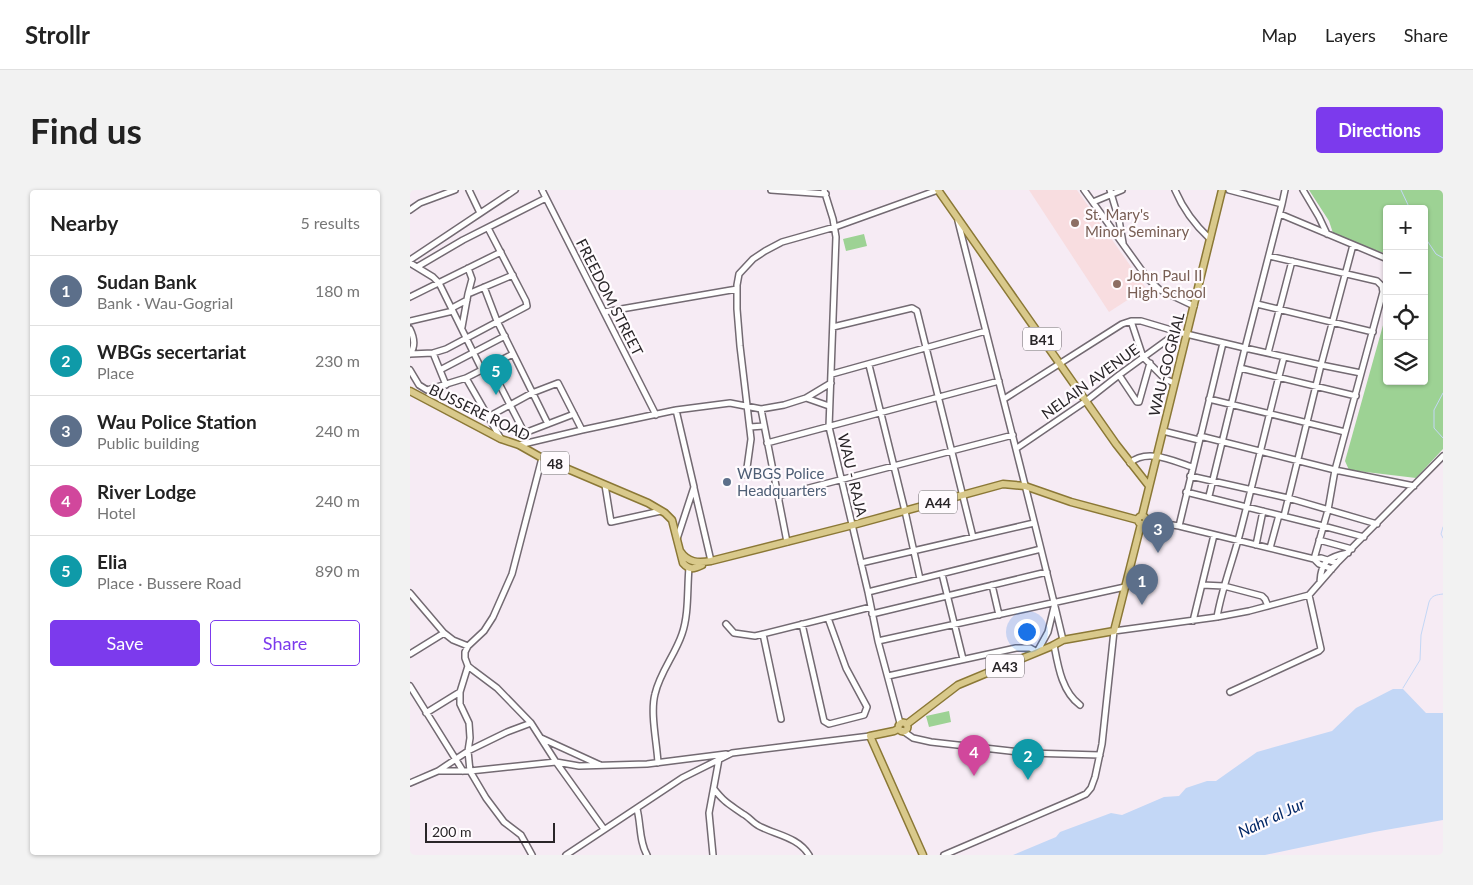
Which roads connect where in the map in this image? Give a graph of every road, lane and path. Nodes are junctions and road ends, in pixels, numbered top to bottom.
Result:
1 (455, 190) edge
2 (469, 190) edge
3 (515, 190) edge
4 (542, 190) edge
5 (771, 190) edge
6 (938, 190) edge
7 (1084, 190) edge
8 (1122, 190) edge
9 (1176, 190) edge
10 (1222, 190) edge
11 (1228, 190) edge
12 (1286, 190) edge
13 (1303, 190) edge
14 (825, 192) edge
15 (1111, 192) edge
16 (546, 198) junction
17 (1093, 202) junction
18 (1282, 204) junction
19 (410, 210) edge
20 (480, 213) junction
21 (1280, 214) junction
22 (958, 219) junction
23 (835, 227) junction
24 (488, 228) junction
25 (1327, 234) junction
26 (1210, 239) junction
27 (1123, 245) junction
28 (1353, 245) junction
29 (501, 252) junction
30 (1269, 256) junction
31 (1383, 257) edge
32 (410, 262) edge
33 (1292, 262) junction
34 (417, 267) junction
35 (468, 268) junction
36 (1345, 274) junction
37 (513, 275) junction
38 (438, 283) junction
39 (484, 287) junction
40 (737, 289) junction
41 (410, 297) edge
42 (467, 297) junction
43 (1257, 304) junction
44 (1194, 306) junction
45 (452, 309) junction
46 (1280, 310) junction
47 (604, 312) junction
48 (410, 321) edge
49 (497, 321) junction
50 (1131, 321) junction
51 (1333, 322) junction
52 (833, 327) junction
53 (462, 328) junction
54 (410, 329) edge
55 (986, 331) junction
56 (1178, 332) junction
57 (1373, 332) junction
58 (1186, 334) junction
59 (504, 336) junction
60 (466, 338) junction
61 (1223, 343) junction
62 (926, 348) junction
63 (1245, 348) junction
64 (433, 353) junction
65 (473, 353) junction
66 (1268, 353) junction
67 (410, 354) edge
68 (513, 354) junction
69 (1143, 357) junction
70 (1284, 357) junction
71 (1060, 363) junction
72 (1150, 363) junction
73 (869, 365) junction
74 (490, 366) junction
75 (1321, 366) junction
76 (1240, 368) junction
77 (410, 370) edge
78 (440, 370) junction
79 (482, 370) junction
80 (1361, 373) junction
81 (832, 374) junction
82 (1119, 375) junction
83 (1279, 376) junction
84 (466, 378) junction
85 (999, 381) junction
86 (831, 383) junction
87 (1174, 383) junction
88 (446, 385) junction
89 (1316, 386) junction
90 (410, 391) edge
91 (532, 393) junction
92 (1356, 396) junction
93 (939, 397) junction
94 (806, 398) junction
95 (1004, 399) junction
96 (1209, 399) junction
97 (1086, 401) junction
98 (1231, 404) junction
99 (510, 405) junction
100 (746, 405) junction
101 (829, 406) junction
102 (761, 409) junction
103 (676, 410) junction
104 (574, 414) junction
105 (880, 414) junction
106 (1269, 414) junction
107 (656, 415) junction
108 (488, 417) junction
109 (1307, 423) junction
110 (548, 424) junction
111 (764, 426) junction
112 (829, 427) junction
113 (750, 428) junction
114 (582, 430) junction
115 (1163, 431) junction
116 (1345, 432) junction
117 (1013, 435) junction
118 (1199, 438) junction
119 (501, 439) junction
120 (1222, 441) junction
121 (768, 443) junction
122 (519, 445) junction
123 (1017, 448) junction
124 (952, 451) junction
125 (1260, 451) junction
126 (1156, 456) junction
127 (1443, 456) edge
128 (542, 458) junction
129 (1298, 461) junction
130 (1130, 463) junction
131 (893, 466) junction
132 (1192, 467) junction
133 (1335, 470) junction
134 (746, 475) dead end
135 (1190, 476) junction
136 (842, 480) junction
137 (1212, 481) junction
138 (606, 485) junction
139 (1025, 486) junction
140 (1149, 486) junction
141 (1414, 486) junction
142 (694, 487) junction
143 (1251, 490) junction
144 (1186, 492) junction
145 (778, 496) junction
146 (963, 496) junction
147 (1209, 496) junction
148 (1288, 498) junction
149 (1247, 506) junction
150 (1328, 510) junction
151 (661, 511) junction
152 (905, 511) junction
153 (1263, 511) junction
154 (1281, 515) junction
155 (1142, 520) junction
156 (1034, 523) junction
157 (1377, 524) junction
158 (853, 526) junction
159 (1179, 526) junction
160 (1323, 526) junction
161 (1214, 535) junction
162 (973, 537) junction
163 (1364, 538) junction
164 (677, 539) junction
165 (1319, 540) junction
166 (1238, 541) junction
167 (788, 542) junction
168 (1256, 545) junction
169 (1270, 548) junction
170 (1041, 549) junction
171 (680, 551) junction
172 (913, 551) junction
173 (1350, 551) junction
174 (1314, 559) junction
175 (1328, 560) junction
176 (711, 561) junction
177 (701, 562) junction
178 (862, 563) junction
179 (1337, 563) junction
180 (1323, 566) junction
181 (689, 568) junction
182 (1332, 570) junction
183 (1046, 572) junction
184 (942, 574) junction
185 (920, 579) junction
186 (1320, 582) junction
187 (992, 585) junction
188 (1202, 585) junction
189 (1224, 586) junction
190 (1125, 587) junction
191 (868, 592) junction
192 (410, 593) edge
193 (1309, 595) junction
194 (948, 596) junction
195 (1054, 602) junction
196 (1268, 606) junction
197 (871, 607) junction
198 (872, 614) junction
199 (998, 615) junction
200 (1217, 617) junction
201 (828, 618) junction
202 (1193, 621) junction
203 (726, 624) dead end
204 (802, 624) junction
205 (955, 625) junction
206 (1114, 631) junction
207 (444, 633) junction
208 (763, 634) junction
209 (1063, 640) junction
210 (878, 642) junction
211 (1054, 645) junction
212 (468, 646) junction
213 (1037, 652) junction
214 (410, 654) edge
215 (963, 659) junction
216 (468, 666) junction
217 (888, 676) junction
218 (410, 686) edge
219 (460, 692) junction
220 (1230, 692) dead end
221 (1080, 705) dead end
222 (426, 713) junction
223 (781, 719) dead end
224 (531, 723) junction
225 (902, 727) junction
226 (870, 736) junction
227 (540, 738) junction
228 (468, 751) junction
229 (732, 753) junction
230 (1100, 755) junction
231 (455, 759) junction
232 (720, 759) junction
233 (556, 762) junction
234 (658, 763) junction
235 (602, 766) junction
236 (438, 771) junction
237 (463, 771) junction
238 (470, 771) junction
239 (410, 782) edge
240 (714, 789) junction
241 (637, 809) junction
242 (604, 829) junction
243 (532, 855) edge
244 (566, 855) edge
245 (647, 855) edge
246 (713, 855) edge
247 (809, 855) edge
248 (922, 855) edge
249 (944, 855) edge

1 - 19 street
2 - 20 street
3 - 20 street
4 - 16 street, FREEDOM STREET
5 - 14 street
6 - 22 main road, B41
6 - 23 street
7 - 17 street
8 - 15 street
9 - 26 street
10 - 26 main road, WAU-GOGRIAL
11 - 18 street
12 - 18 street
13 - 25 street
14 - 23 street, WAU - RAJA
15 - 17 street
15 - 27 street
16 - 24 street
16 - 47 street, FREEDOM STREET
17 - 27 street
18 - 21 street
20 - 32 street
21 - 25 street
21 - 30 street
22 - 55 street
22 - 71 main road, B41
23 - 40 street
23 - 52 street, WAU - RAJA
24 - 29 street
24 - 34 street
25 - 28 street
26 - 44 main road, WAU-GOGRIAL
27 - 44 street
28 - 31 street
28 - 36 street
29 - 35 street
29 - 37 street
30 - 33 street
30 - 43 street
32 - 34 street
33 - 36 street
33 - 46 street
34 - 38 street
35 - 38 street
35 - 42 street
36 - 51 street
36 - 57 street
37 - 39 street
37 - 49 street
38 - 41 street
38 - 45 street
39 - 42 street
39 - 49 street
40 - 47 street
40 - 100 street
42 - 45 street
42 - 53 street
43 - 46 street
43 - 63 street
44 - 58 main road, WAU-GOGRIAL
45 - 48 street
45 - 53 street
46 - 51 street
46 - 66 street
47 - 107 street, FREEDOM STREET
49 - 59 street
49 - 60 street
50 - 56 street
50 - 69 street
50 - 71 street
51 - 57 street
51 - 75 street
52 - 62 street
52 - 81 street, WAU - RAJA
53 - 60 street
54 - 67 street
55 - 62 street
55 - 85 street
56 - 58 street
56 - 69 street, NELAIN AVENUE
57 - 80 street
58 - 61 street
58 - 87 main road, WAU-GOGRIAL
59 - 65 street
59 - 68 street
60 - 64 street
60 - 65 street
61 - 63 street
61 - 96 street
62 - 73 street
62 - 93 street
63 - 66 street
63 - 76 street
64 - 67 street
64 - 78 street
65 - 78 street
65 - 79 street
66 - 70 street
68 - 74 street
68 - 91 street
69 - 72 street
69 - 82 street, NELAIN AVENUE
70 - 75 street
70 - 83 street
71 - 95 street
71 - 97 main road, B41
72 - 82 street
72 - 87 street
73 - 81 street
73 - 105 street
74 - 79 street
74 - 99 street
75 - 80 street
75 - 89 street
76 - 83 street
76 - 98 street
77 - 88 street
78 - 88 street
79 - 84 street
80 - 92 street
81 - 86 street, WAU - RAJA
82 - 97 street, NELAIN AVENUE
83 - 89 street
83 - 106 street
84 - 88 street
84 - 108 street
85 - 93 street
85 - 95 street
86 - 94 street
86 - 101 street, WAU - RAJA
87 - 115 main road, WAU-GOGRIAL
89 - 92 street
89 - 109 street
90 - 119 main road, BUSSERE ROAD / 48
91 - 99 street
91 - 104 street
91 - 110 street
92 - 116 street
93 - 105 street
93 - 124 street
94 - 101 street
94 - 102 street
95 - 117 street
96 - 98 street
96 - 118 street
97 - 123 street, NELAIN AVENUE
97 - 130 main road, B41
98 - 106 street
98 - 120 street
99 - 108 street
99 - 110 street
100 - 102 street
100 - 103 street
100 - 113 street
101 - 112 street, WAU - RAJA
102 - 111 street
103 - 107 street
103 - 142 street
104 - 110 street
104 - 114 street
105 - 112 street
105 - 131 street
106 - 109 street
106 - 125 street
107 - 114 street
108 - 119 street
109 - 116 street
109 - 129 street
111 - 113 street
111 - 121 street
112 - 121 street
112 - 136 street, WAU - RAJA
113 - 134 street
114 - 122 street
115 - 118 street
115 - 126 main road, WAU-GOGRIAL
116 - 133 street
117 - 123 street
117 - 124 street
118 - 120 street
118 - 132 street
119 - 122 main road, BUSSERE ROAD / 48
120 - 125 street
120 - 137 street
121 - 145 street
122 - 128 main road, BUSSERE ROAD / 48
123 - 139 street
124 - 131 street
124 - 146 street
125 - 129 street
125 - 143 street
126 - 130 street
126 - 132 street
126 - 140 main road, WAU-GOGRIAL
127 - 141 street
128 - 138 main road, BUSSERE ROAD / 48
128 - 212 street
129 - 133 street
129 - 148 street
130 - 140 main road, B41
131 - 136 street
131 - 152 street
132 - 135 street
133 - 141 street
133 - 150 street
135 - 137 street
135 - 144 street
136 - 145 street
136 - 158 street, WAU - RAJA
137 - 143 street
137 - 147 street
138 - 151 main road, BUSSERE ROAD / 48
138 - 151 street
139 - 146 main road, A44
139 - 155 main road, A44
139 - 156 street
140 - 155 main road, WAU-GOGRIAL
141 - 157 street
142 - 164 street
142 - 176 street
143 - 148 street
143 - 149 street
144 - 147 street
144 - 159 street
145 - 167 street
146 - 152 main road, A44
146 - 162 street
147 - 149 street
148 - 150 street
148 - 154 street
149 - 153 street
149 - 166 street
150 - 157 street
150 - 160 street
151 - 164 main road, BUSSERE ROAD / 48
152 - 158 main road, A44
152 - 172 street
153 - 154 street
153 - 168 street
154 - 160 street
154 - 169 street
155 - 159 street
155 - 190 main road, WAU-GOGRIAL
156 - 162 street
156 - 170 street
157 - 163 street
158 - 167 main road, A44
158 - 178 street, WAU - RAJA
159 - 161 street
160 - 163 street
160 - 165 street
161 - 166 street
161 - 188 street
162 - 172 street
163 - 173 street
164 - 171 main road, BUSSERE ROAD / 48
165 - 173 street
165 - 174 street
166 - 168 street
166 - 189 street
167 - 176 main road, A44
168 - 169 street
169 - 174 street
170 - 183 street
170 - 184 street
171 - 177 main road
171 - 181 main road, BUSSERE ROAD
172 - 178 street
172 - 185 street
173 - 175 street
173 - 179 street
174 - 175 street
174 - 180 street
175 - 179 street
175 - 180 street
176 - 177 main road, A44
177 - 181 main road, A44
178 - 191 street, WAU - RAJA
179 - 182 street
180 - 182 street
180 - 186 street
181 - 234 street
182 - 186 street
183 - 187 street
183 - 195 street
184 - 185 street
184 - 194 street
185 - 191 street
186 - 193 street
187 - 194 street
187 - 199 street
188 - 189 street
188 - 202 street
189 - 196 street
189 - 200 street
190 - 195 street
190 - 206 main road, WAU-GOGRIAL
191 - 197 street, WAU - RAJA
192 - 207 street
193 - 196 street
193 - 220 street
194 - 198 street
194 - 205 street
195 - 199 street
195 - 209 street
195 - 213 street
196 - 200 street
197 - 198 street, WAU - RAJA
197 - 201 street
198 - 210 street, WAU - RAJA
199 - 205 street
200 - 202 street
201 - 204 street
201 - 204 street
202 - 206 street
203 - 208 street
204 - 208 street
205 - 210 street
205 - 215 street
206 - 209 main road, A43
206 - 230 street
207 - 212 street
207 - 214 street
208 - 223 street
209 - 211 main road, A43
210 - 217 street, WAU - RAJA
211 - 213 main road, A43
211 - 221 street
212 - 216 street
213 - 215 street
213 - 225 main road, A43
215 - 217 street
216 - 219 street
216 - 224 street
217 - 225 street, WAU - RAJA
218 - 222 street
219 - 222 street
219 - 228 street
222 - 231 street
224 - 227 street
224 - 228 street
225 - 226 main road, A43
225 - 230 street
226 - 229 street
226 - 248 main road
227 - 233 street
227 - 235 street
228 - 231 street
228 - 238 street
229 - 232 street
229 - 234 street
230 - 249 street
231 - 236 street
231 - 237 street
232 - 240 street
232 - 241 street
233 - 235 street
233 - 238 street
233 - 242 street
234 - 235 street
236 - 237 street
236 - 239 street
237 - 238 street
238 - 243 street
240 - 246 street
240 - 247 street
241 - 242 street
241 - 245 street
242 - 244 street

